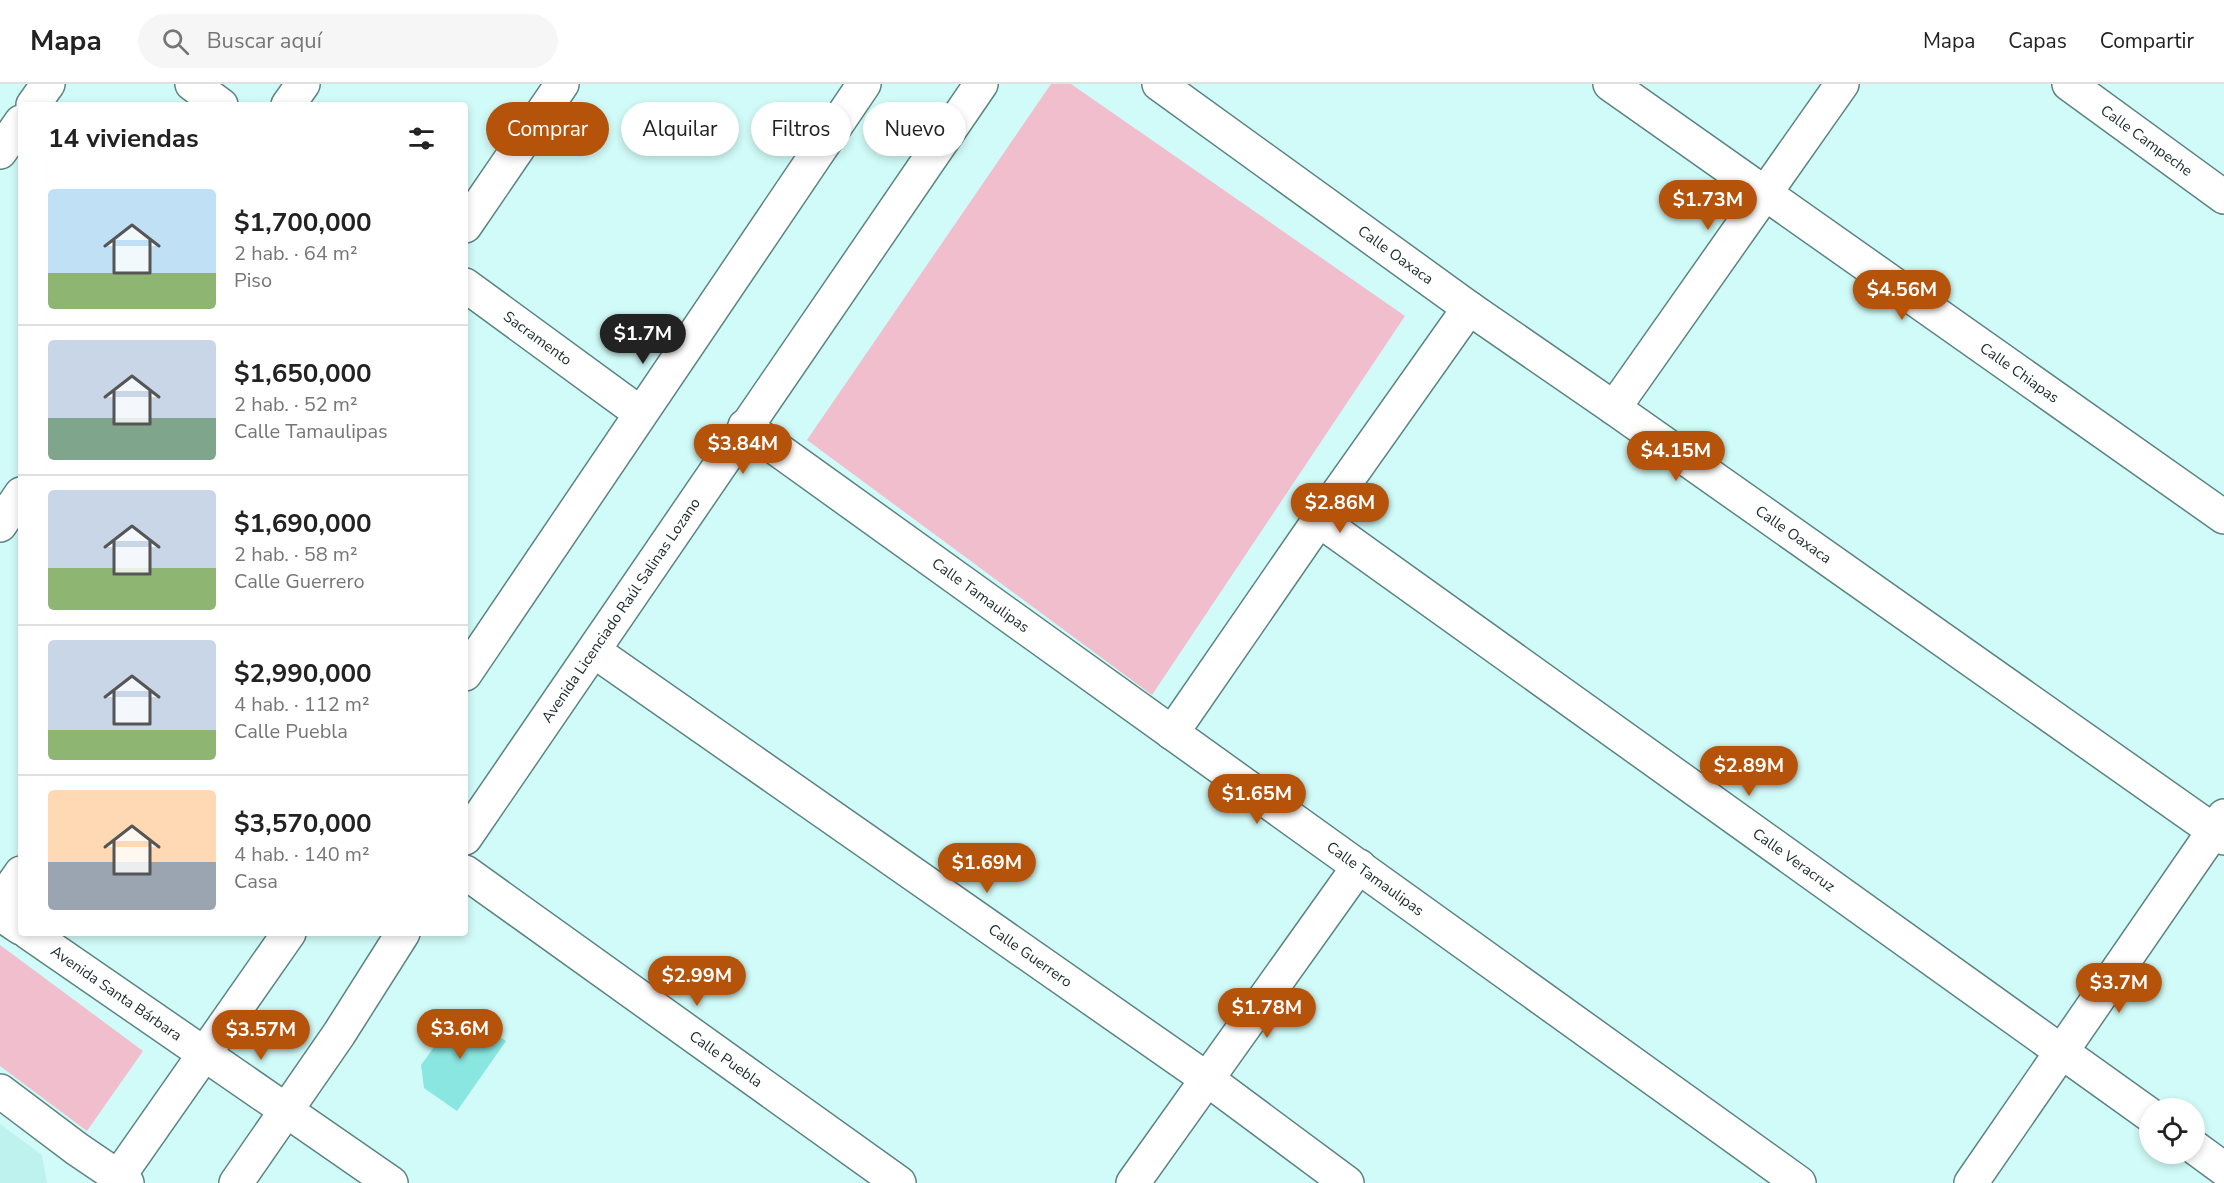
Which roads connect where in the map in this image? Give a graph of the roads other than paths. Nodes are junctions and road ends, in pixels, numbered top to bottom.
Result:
1 (48, 84) edge
2 (192, 84) edge
3 (303, 84) edge
4 (562, 84) edge
5 (864, 84) edge
6 (981, 84) edge
7 (1159, 84) edge
8 (1610, 84) edge
9 (1842, 84) edge
10 (2068, 84) edge
11 (35, 102) edge
12 (217, 102) edge
13 (290, 102) edge
14 (18, 126) edge
15 (0, 152) edge
16 (1766, 193) junction
17 (2224, 197) edge
18 (468, 222) edge
19 (468, 287) edge
20 (1469, 308) junction
21 (1614, 408) junction
22 (640, 413) junction
23 (745, 426) junction
24 (18, 498) edge
25 (2224, 517) edge
26 (1319, 520) junction
27 (0, 525) edge
28 (594, 651) junction
29 (468, 670) edge
30 (1172, 733) junction
31 (2221, 828) edge
32 (468, 834) edge
33 (1359, 866) junction
34 (468, 874) edge
35 (18, 877) edge
36 (0, 903) edge
37 (0, 914) edge
38 (18, 926) edge
39 (33, 936) edge
40 (287, 936) edge
41 (401, 936) edge
42 (206, 1053) junction
43 (2063, 1053) junction
44 (1207, 1079) junction
45 (0, 1091) edge
46 (2139, 1107) edge
47 (287, 1111) junction
48 (2205, 1155) edge
49 (2224, 1168) edge
50 (120, 1181) edge
51 (236, 1183) edge
52 (391, 1183) edge
53 (899, 1183) edge
54 (1133, 1183) edge
55 (1347, 1183) edge
56 (1799, 1183) edge
57 (1971, 1183) edge

1 - 11 street
2 - 12 street
3 - 13 street
4 - 18 street
5 - 22 street
6 - 23 street, Avenida Licenciado Raúl Salinas Lozano
7 - 20 street, Calle Oaxaca
8 - 16 street, Calle Chiapas
9 - 16 street
10 - 17 street, Calle Campeche
14 - 15 street
16 - 21 street
16 - 25 street, Calle Chiapas
19 - 22 street, Sacramento
20 - 21 street, Calle Oaxaca
20 - 26 street
21 - 31 street, Calle Oaxaca
22 - 29 street
23 - 28 street, Avenida Licenciado Raúl Salinas Lozano
23 - 30 street, Calle Tamaulipas
24 - 27 street
26 - 30 street
26 - 43 street, Calle Veracruz
28 - 32 street, Avenida Licenciado Raúl Salinas Lozano
28 - 44 street, Calle Guerrero
30 - 33 street, Calle Tamaulipas
31 - 43 street
33 - 44 street
33 - 56 street, Calle Tamaulipas
34 - 53 street, Calle Puebla
35 - 36 street
37 - 38 street
39 - 42 street, Avenida Santa Bárbara
40 - 42 street
41 - 47 street
42 - 47 street, Avenida Santa Bárbara
42 - 50 street
43 - 46 street, Calle Veracruz
43 - 57 street
44 - 54 street
44 - 55 street, Calle Guerrero
45 - 50 street
47 - 51 street
47 - 52 street, Avenida Santa Bárbara
48 - 49 street

